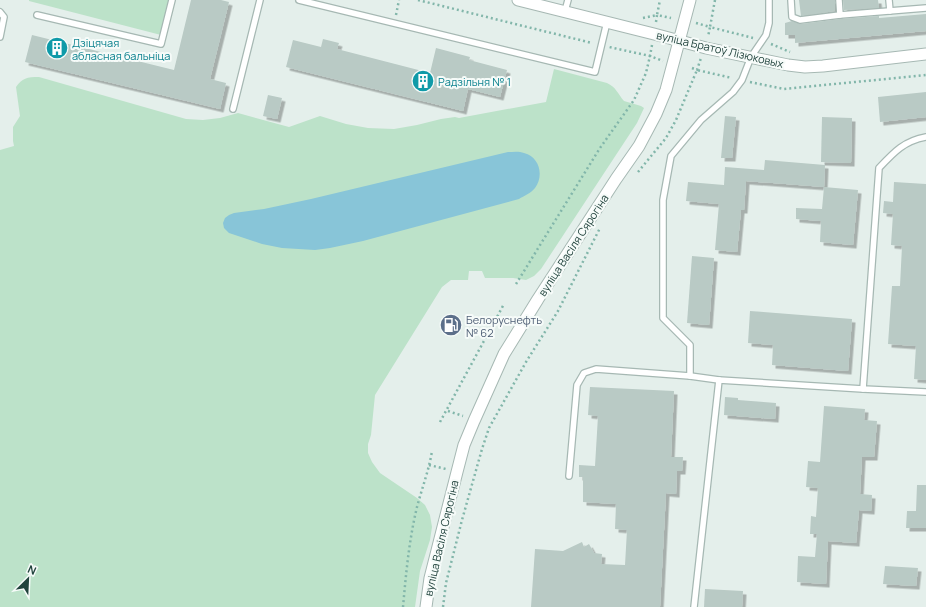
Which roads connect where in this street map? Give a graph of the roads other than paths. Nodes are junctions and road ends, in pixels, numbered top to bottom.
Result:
1 (172, 0) edge
2 (260, 0) edge
3 (299, 0) edge
4 (518, 0) edge
5 (568, 0) edge
6 (690, 0) edge
7 (769, 0) edge
8 (791, 0) edge
9 (839, 0) edge
10 (889, 0) edge
11 (926, 8) edge
12 (565, 11) junction
13 (890, 11) junction
14 (0, 12) edge
15 (37, 15) dead end
16 (840, 15) junction
17 (607, 22) junction
18 (0, 36) edge
19 (678, 41) junction
20 (926, 54) edge
21 (751, 57) junction
22 (233, 109) dead end
23 (926, 137) edge
24 (690, 376) junction
25 (719, 380) junction
26 (863, 389) junction
27 (926, 392) edge
28 (569, 476) dead end
29 (426, 607) edge
30 (694, 607) edge

1 - 15 lane
2 - 22 lane
3 - 17 lane
4 - 12 street, вуліца Братоў Лізюковых
5 - 12 lane
6 - 19 street, вуліца Васіля Сярогіна
7 - 21 lane
8 - 16 lane
9 - 16 lane
10 - 13 lane
11 - 13 lane
12 - 17 street, вуліца Братоў Лізюковых
13 - 16 lane
14 - 18 lane
17 - 19 street, вуліца Братоў Лізюковых
19 - 21 street, вуліца Братоў Лізюковых
19 - 29 street, вуліца Васіля Сярогіна
20 - 21 street, вуліца Братоў Лізюковых
21 - 24 lane
23 - 26 lane
24 - 25 lane
24 - 28 lane
25 - 26 lane
25 - 30 lane
26 - 27 lane

